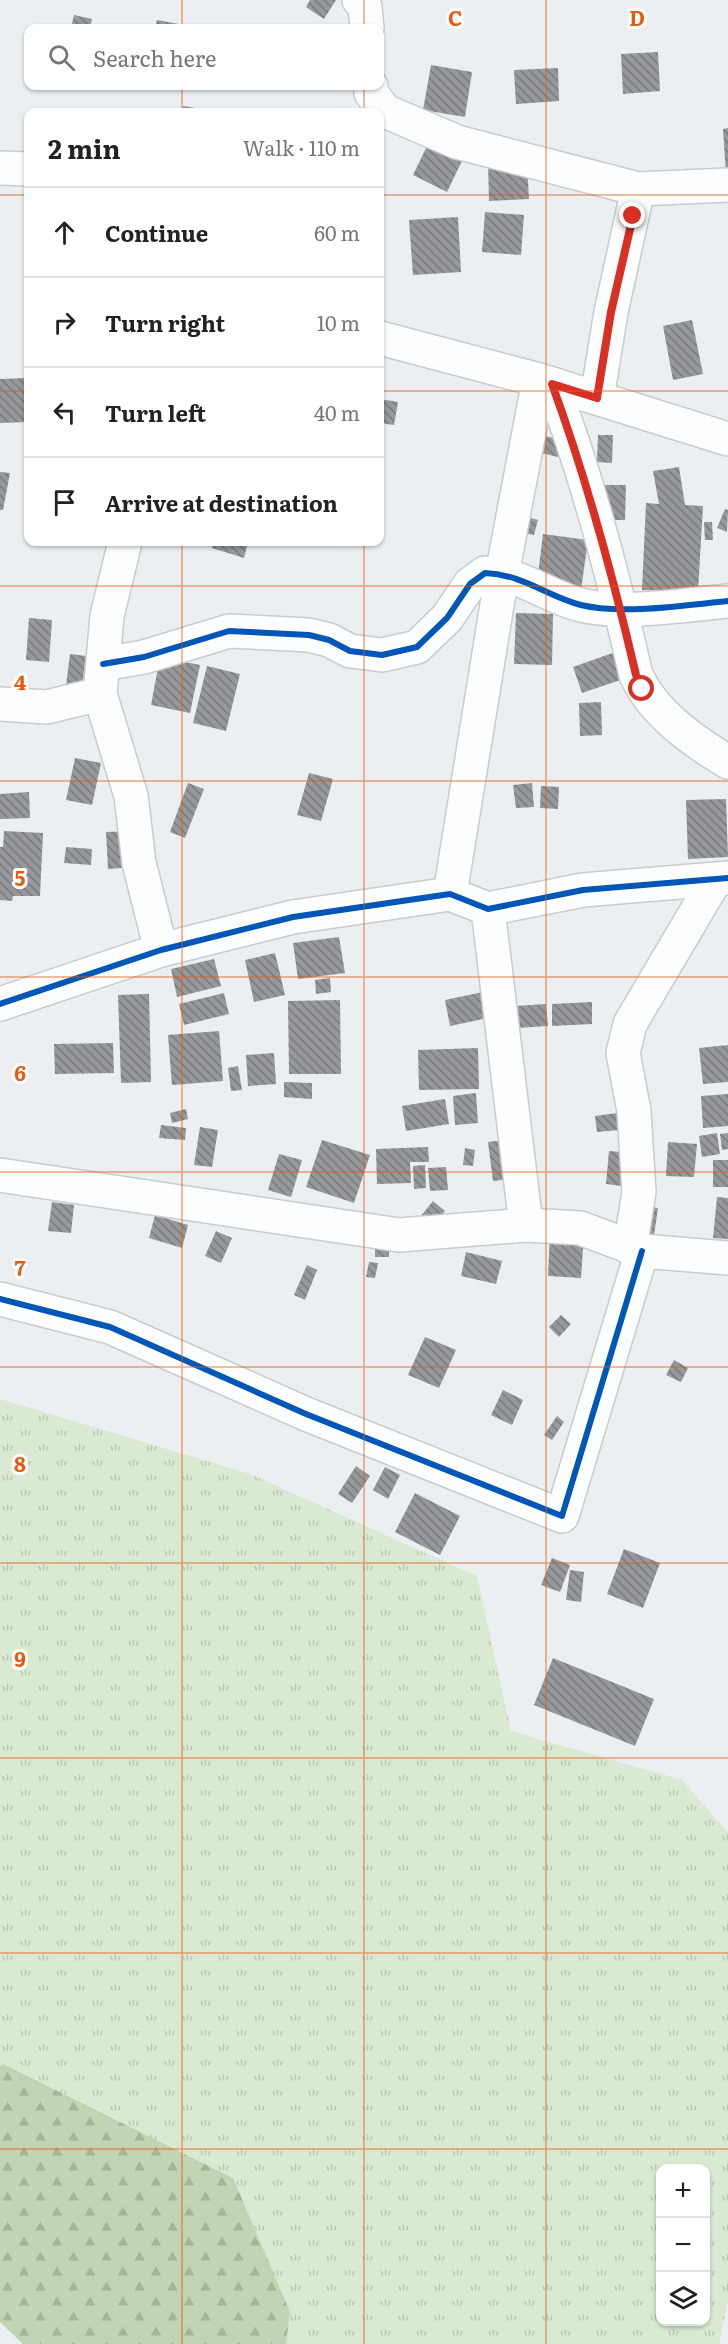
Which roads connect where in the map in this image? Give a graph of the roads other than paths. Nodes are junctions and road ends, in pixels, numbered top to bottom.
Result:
1 (359, 0) edge
2 (367, 24) edge
3 (371, 90) edge
4 (383, 108) edge
5 (384, 110) edge
6 (0, 168) edge
7 (24, 170) edge
8 (728, 185) edge
9 (638, 189) junction
10 (384, 339) edge
11 (546, 382) junction
12 (597, 398) junction
13 (728, 439) edge
14 (124, 546) edge
15 (502, 574) junction
16 (728, 601) edge
17 (620, 607) junction
18 (102, 679) junction
19 (0, 704) edge
20 (728, 762) edge
21 (722, 879) edge
22 (450, 894) junction
23 (488, 909) junction
24 (161, 950) junction
25 (0, 1004) edge
26 (0, 1175) edge
27 (526, 1225) junction
28 (636, 1249) junction
29 (728, 1258) edge
30 (0, 1299) edge

1 - 2 street
3 - 4 street
5 - 9 street
6 - 7 street
8 - 9 street
9 - 12 street
10 - 11 street
11 - 12 street
11 - 15 street
11 - 17 street
12 - 13 street
14 - 18 street
15 - 17 street
15 - 18 street
15 - 22 street
16 - 17 street
17 - 20 street
18 - 19 street
18 - 24 street
21 - 23 street
21 - 28 street
22 - 23 street
22 - 24 street
23 - 27 street
24 - 25 street
26 - 27 street
27 - 28 street
28 - 29 street
28 - 30 street

